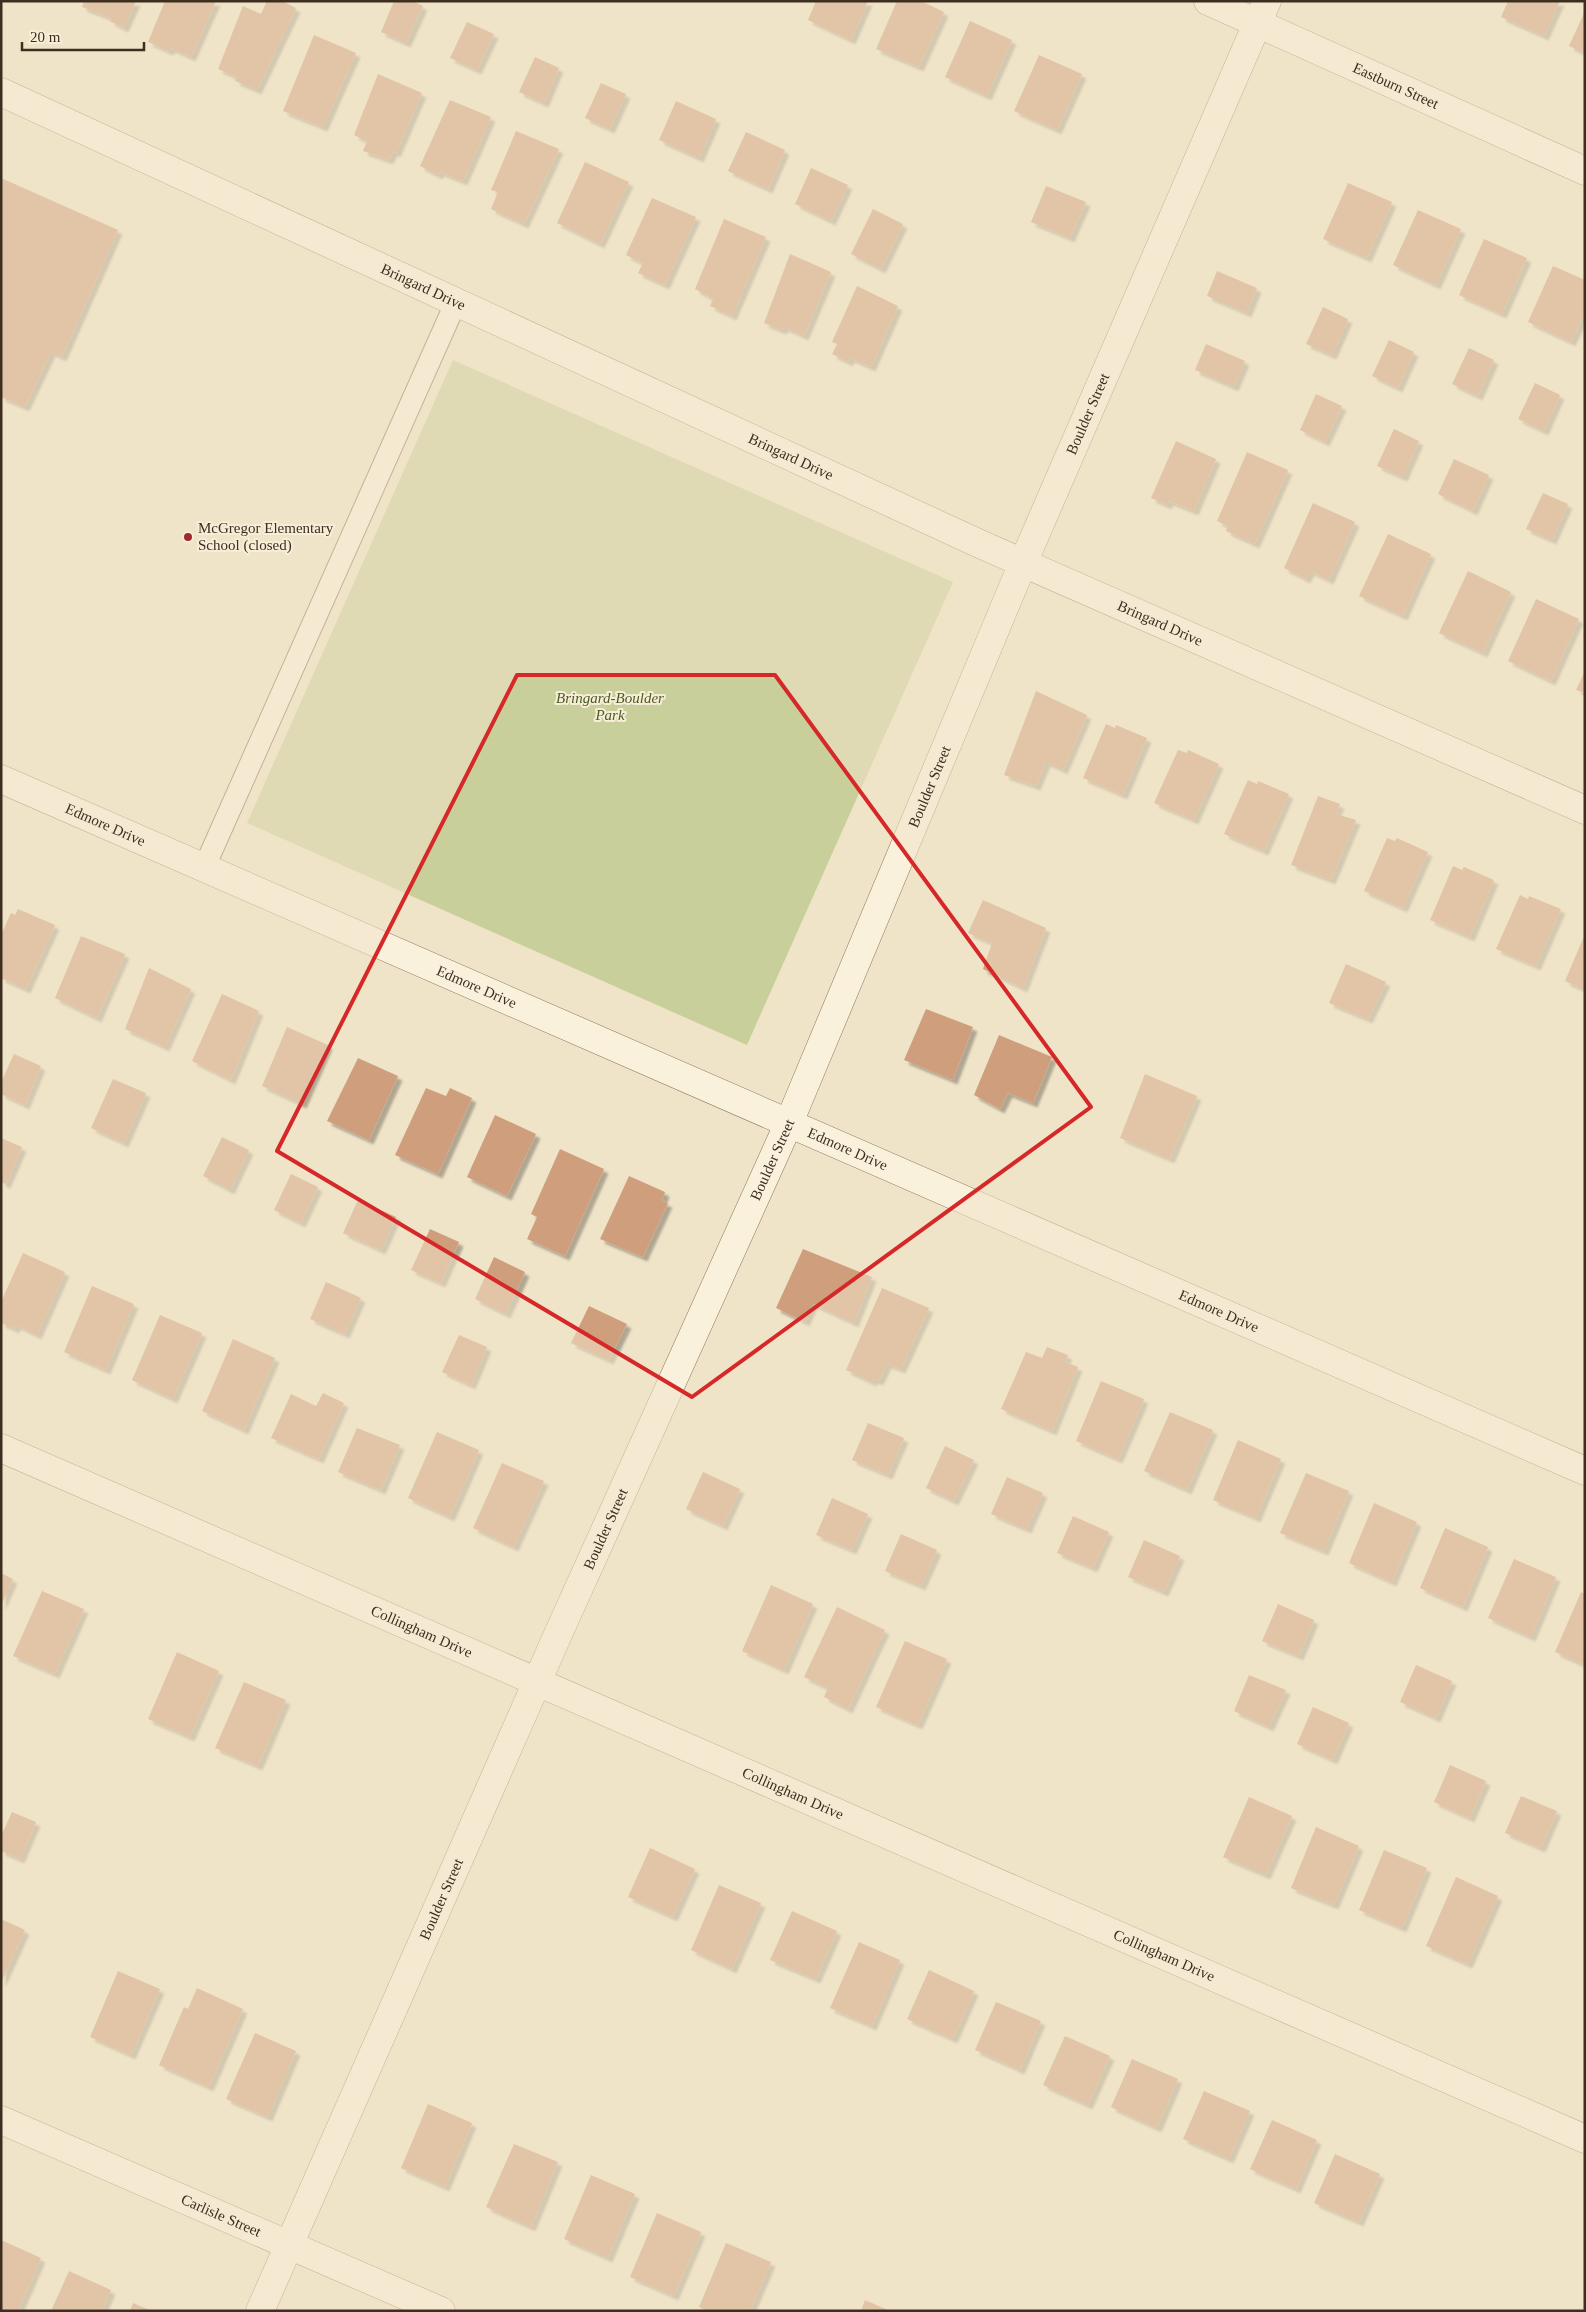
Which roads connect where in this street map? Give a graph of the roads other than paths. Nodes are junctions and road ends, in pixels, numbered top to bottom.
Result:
1 (1208, 1) edge
2 (1262, 12) edge
3 (1, 92) edge
4 (1585, 171) edge
5 (456, 302) junction
6 (1023, 564) junction
7 (1, 779) edge
8 (1585, 810) edge
9 (204, 868) junction
10 (788, 1125) junction
11 (1, 1448) edge
12 (1585, 1471) edge
13 (537, 1683) junction
14 (1, 2120) edge
15 (1585, 2139) edge
16 (289, 2244) junction
17 (260, 2311) edge
18 (441, 2311) edge

1 - 2 street, Eastburn Street
2 - 4 street, Eastburn Street
2 - 6 street, Boulder Street
3 - 5 street, Bringard Drive
5 - 6 street, Bringard Drive
5 - 9 lane
6 - 8 street, Bringard Drive
6 - 10 street, Boulder Street
7 - 9 street, Edmore Drive
9 - 10 street, Edmore Drive
10 - 12 street, Edmore Drive
10 - 13 street, Boulder Street
11 - 13 street, Collingham Drive
13 - 15 street, Collingham Drive
13 - 16 street, Boulder Street
14 - 16 street, Carlisle Street
16 - 17 street, Boulder Street
16 - 18 street, Carlisle Street

